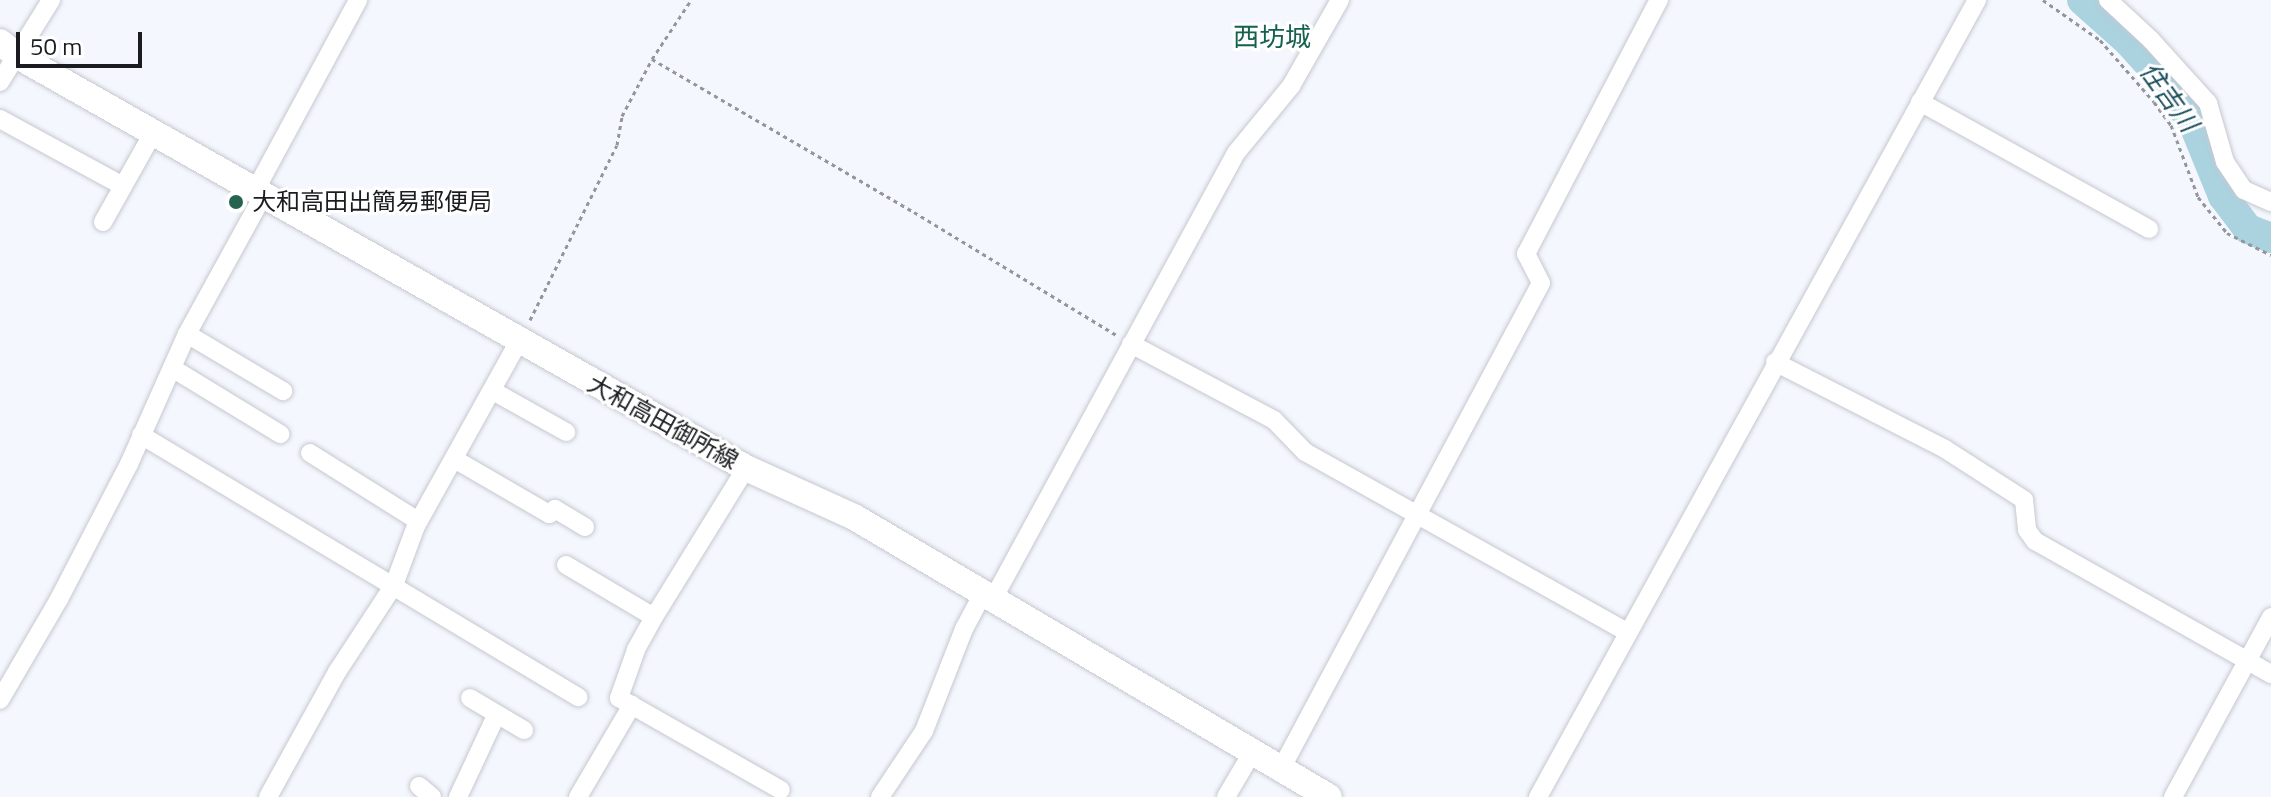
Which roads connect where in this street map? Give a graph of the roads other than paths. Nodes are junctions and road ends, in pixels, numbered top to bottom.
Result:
1 (51, 0) edge
2 (358, 0) edge
3 (1340, 0) edge
4 (1659, 0) edge
5 (1977, 0) edge
6 (2108, 0) edge
7 (8, 48) edge
8 (0, 82) edge
9 (1920, 102) junction
10 (0, 119) edge
11 (154, 131) junction
12 (123, 186) junction
13 (260, 191) junction
14 (2271, 202) edge
15 (103, 222) dead end
16 (2149, 229) dead end
17 (187, 334) junction
18 (519, 341) junction
19 (1131, 344) junction
20 (1775, 362) junction
21 (172, 368) junction
22 (283, 391) dead end
23 (493, 391) junction
24 (566, 432) dead end
25 (280, 434) dead end
26 (141, 435) junction
27 (310, 453) dead end
28 (456, 460) junction
29 (746, 468) junction
30 (1418, 513) junction
31 (418, 521) junction
32 (585, 527) dead end
33 (566, 565) dead end
34 (394, 585) junction
35 (987, 598) junction
36 (654, 617) junction
37 (2271, 617) edge
38 (1627, 632) junction
39 (2246, 660) junction
40 (2271, 674) edge
41 (578, 697) dead end
42 (470, 698) dead end
43 (0, 700) edge
44 (632, 705) junction
45 (496, 716) junction
46 (524, 730) dead end
47 (1253, 751) junction
48 (1281, 769) junction
49 (781, 790) dead end
50 (268, 797) edge
51 (458, 797) edge
52 (578, 797) edge
53 (880, 797) edge
54 (1226, 797) edge
55 (1329, 797) edge
56 (1538, 797) edge
57 (2173, 797) edge

1 - 7 street
2 - 13 street
3 - 19 street
4 - 30 street
5 - 9 street
6 - 14 street
7 - 8 street
7 - 11 main road, 大和高田御所線
9 - 16 street
9 - 20 street
10 - 12 street
11 - 12 street
11 - 13 main road, 大和高田御所線
12 - 15 street
13 - 17 street
13 - 18 main road, 大和高田御所線
17 - 21 street
17 - 22 street
18 - 23 street
18 - 29 main road, 大和高田御所線
19 - 30 street
19 - 35 street
20 - 38 street
20 - 39 street
21 - 25 street
21 - 26 street
23 - 24 street
23 - 28 street
26 - 34 street
26 - 43 street
27 - 31 street
28 - 31 street
28 - 32 street
29 - 35 main road, 大和高田御所線
29 - 36 street
30 - 38 street
30 - 48 street
31 - 34 street
33 - 36 street
34 - 41 street
34 - 50 street
35 - 47 main road, 大和高田御所線
35 - 53 street
36 - 44 street
37 - 39 street
38 - 56 street
39 - 40 street
39 - 57 street
42 - 45 street
44 - 49 street
44 - 52 street
45 - 46 street
45 - 51 street
47 - 48 main road, 大和高田御所線
47 - 54 street
48 - 55 main road, 大和高田御所線

